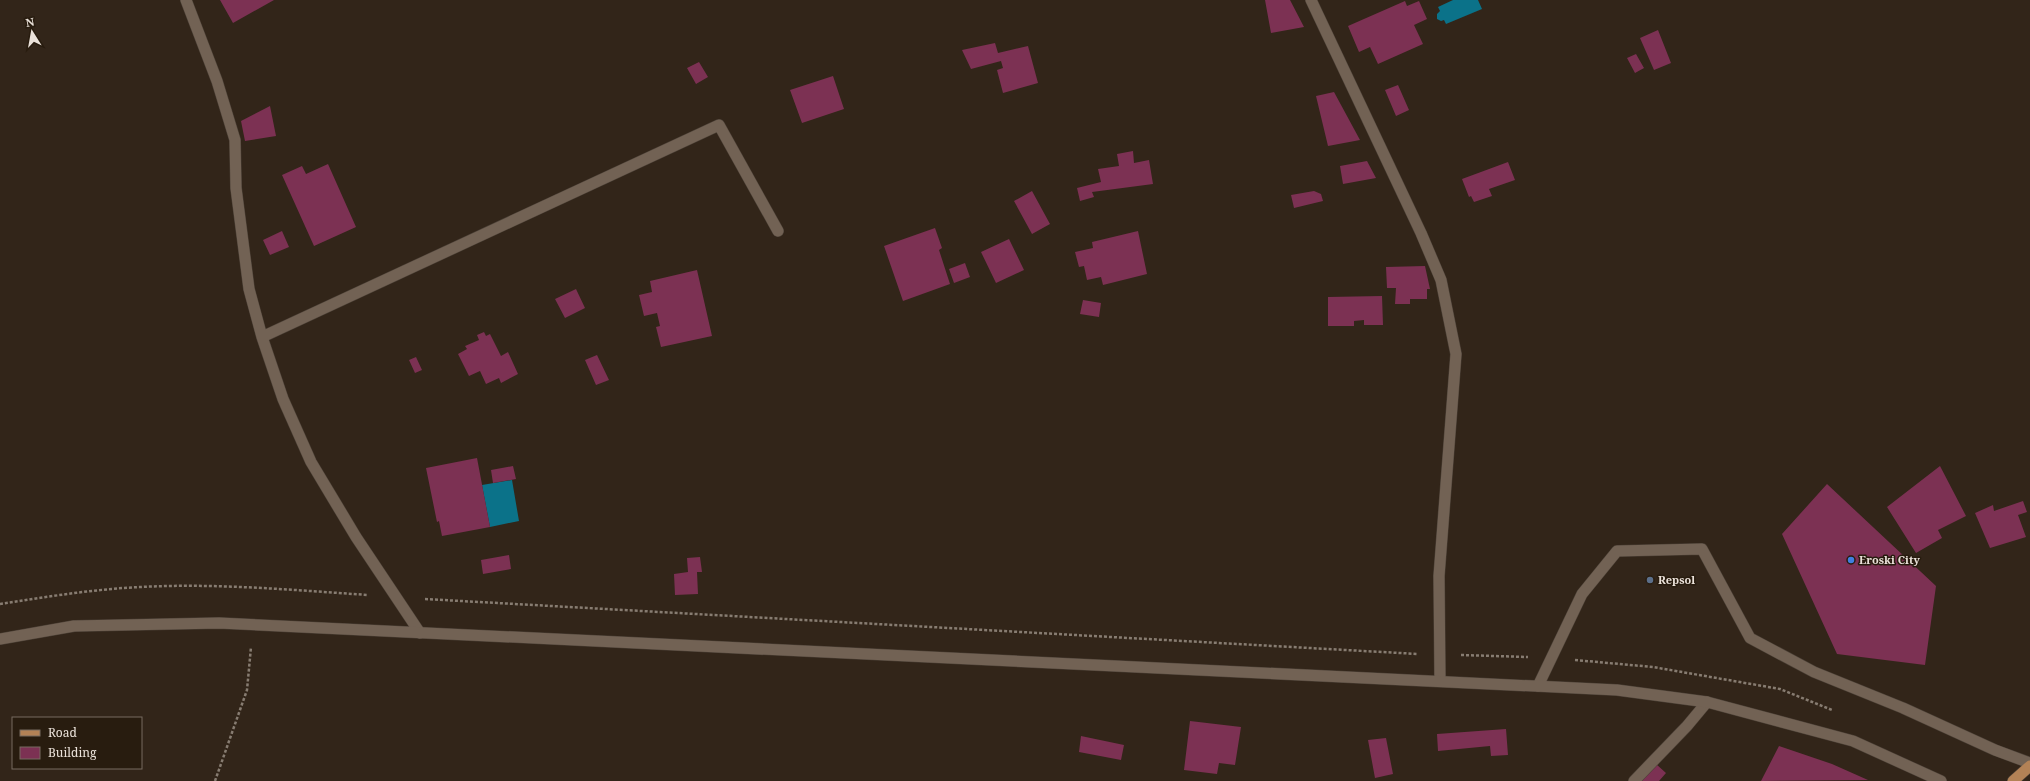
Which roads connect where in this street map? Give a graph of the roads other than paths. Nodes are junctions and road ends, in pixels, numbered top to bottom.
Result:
1 (186, 0) edge
2 (1311, 0) edge
3 (778, 231) dead end
4 (262, 337) junction
5 (420, 633) junction
6 (0, 638) edge
7 (1440, 681) junction
8 (1538, 686) junction
9 (1707, 702) junction
10 (2030, 763) edge
11 (2030, 766) edge
12 (1634, 781) edge
13 (1941, 781) edge
14 (2013, 781) edge

1 - 4 street
2 - 7 street
3 - 4 street
4 - 5 street
5 - 6 street
5 - 7 street
7 - 8 street
8 - 9 street
8 - 10 street
9 - 12 street
9 - 13 street
11 - 14 main road

